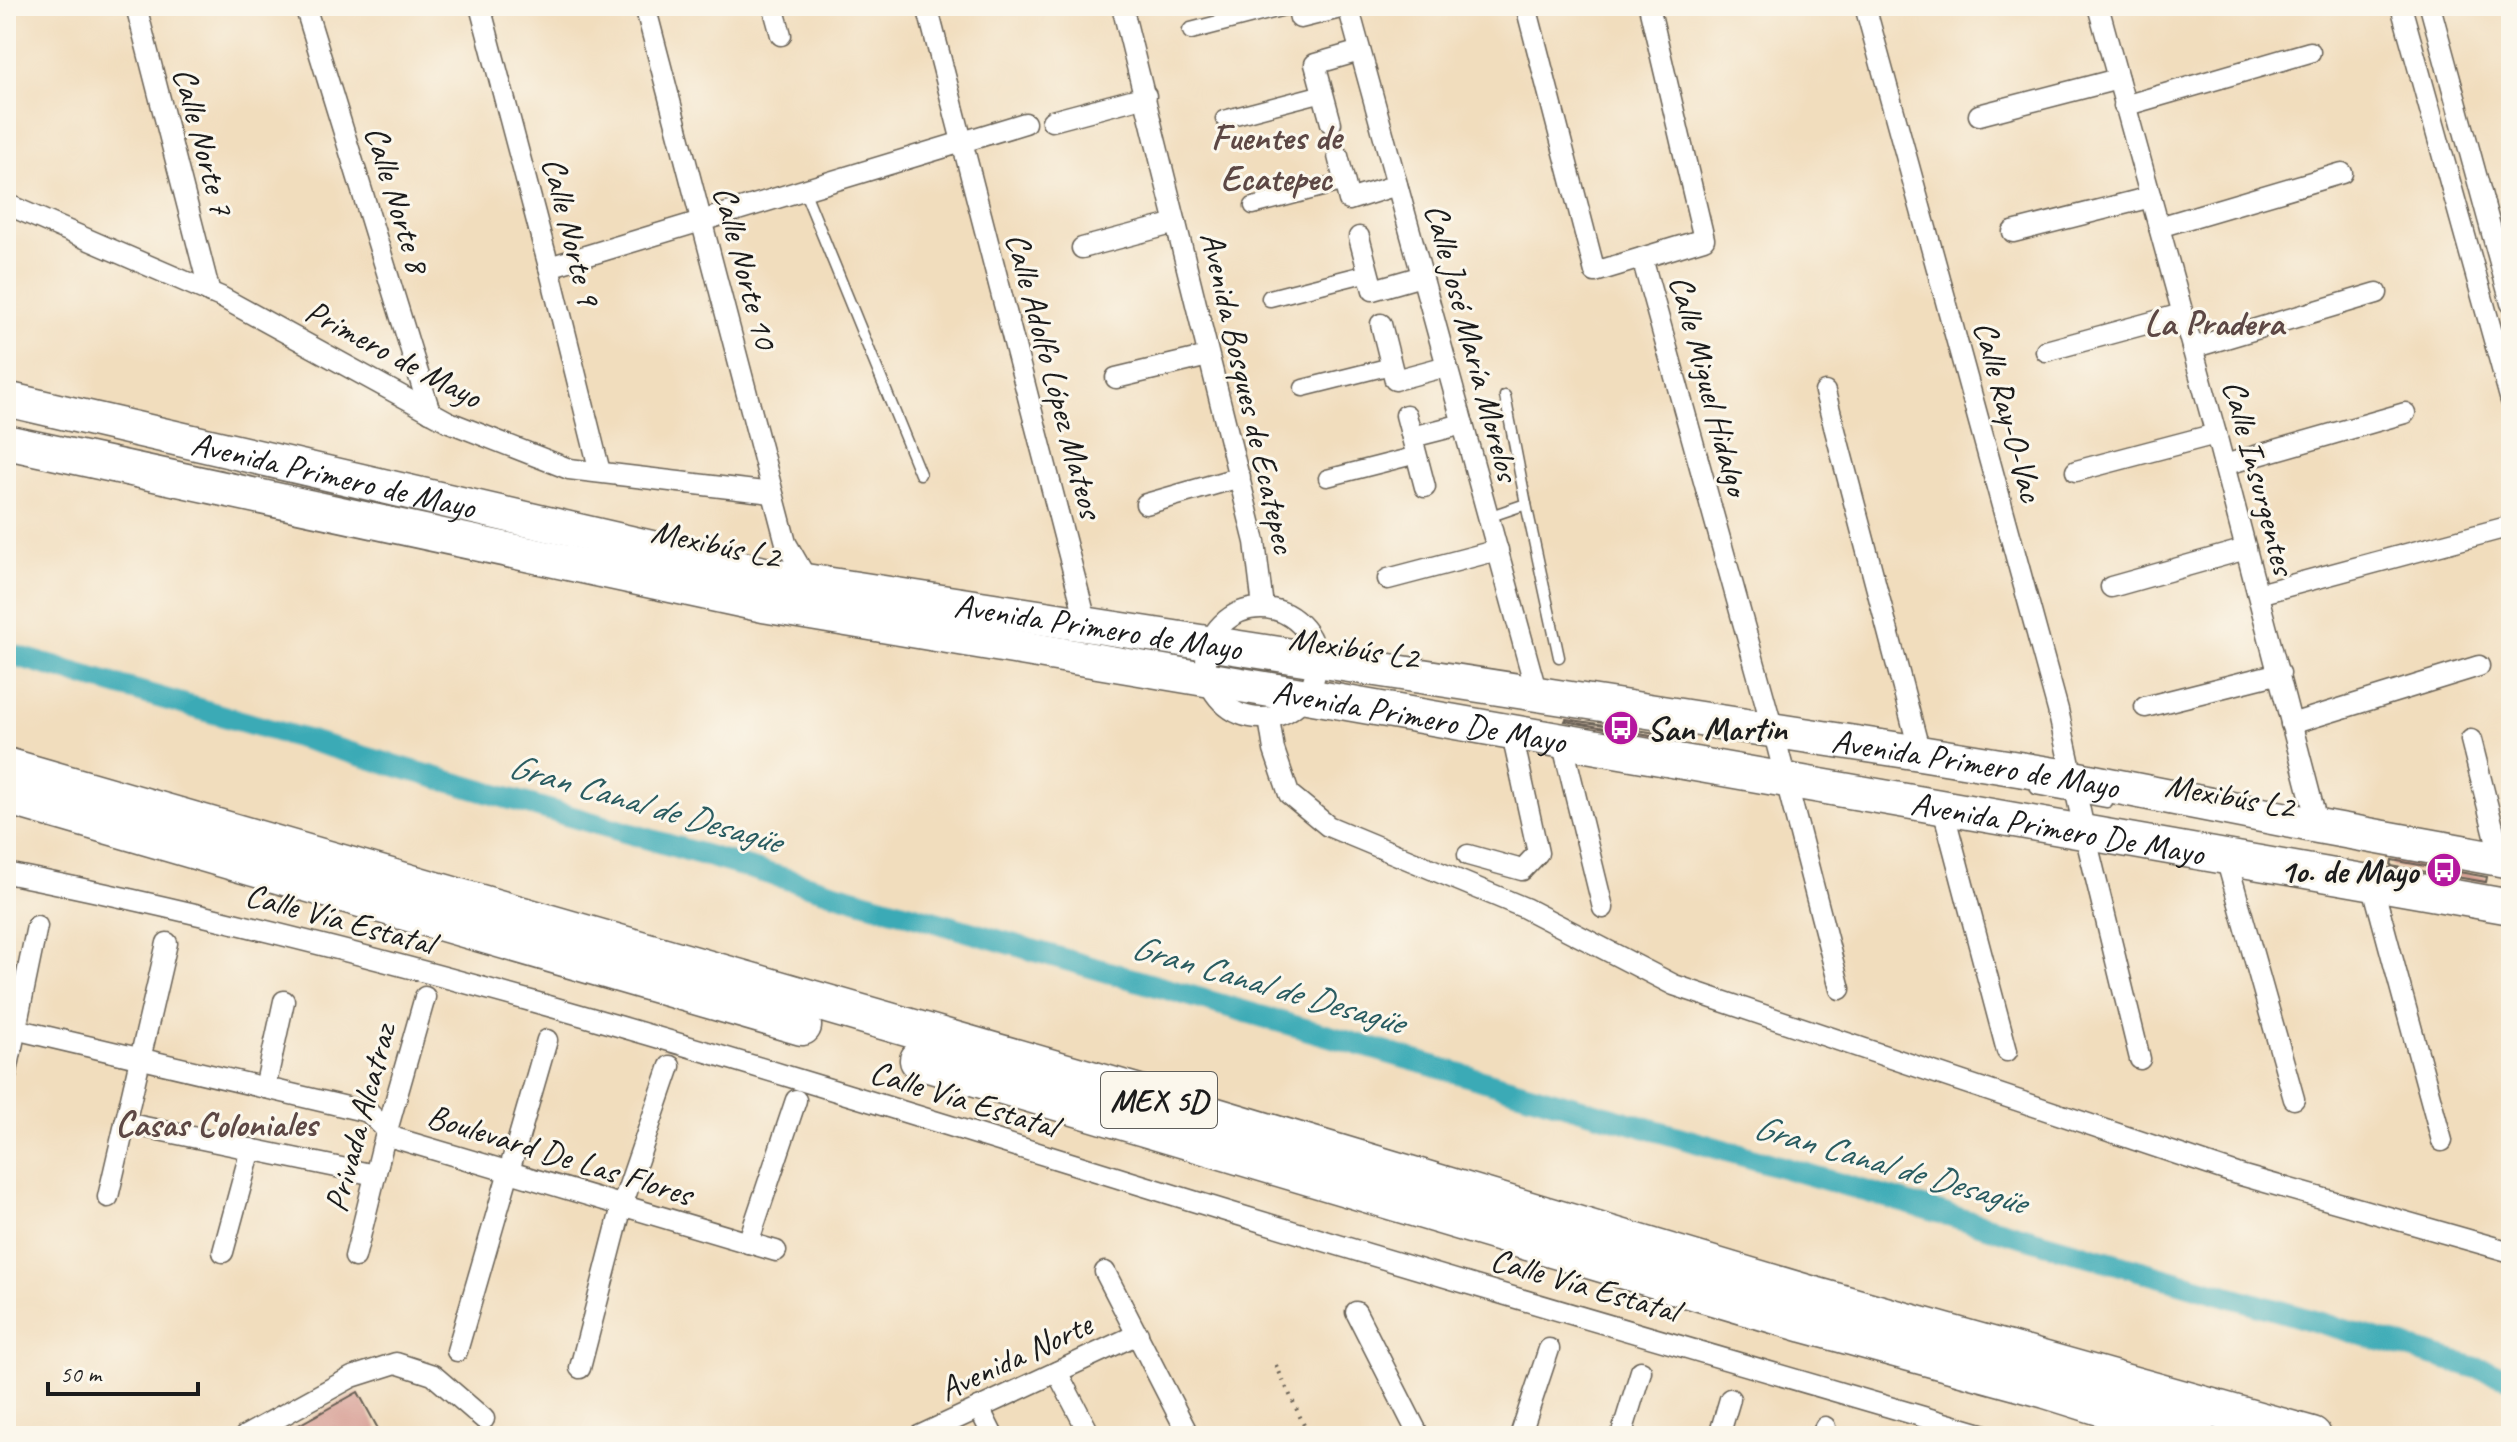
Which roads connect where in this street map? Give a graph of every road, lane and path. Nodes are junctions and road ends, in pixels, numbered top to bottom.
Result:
1 (136, 6) edge
2 (305, 6) edge
3 (480, 6) edge
4 (773, 6) edge
5 (927, 6) edge
6 (1122, 6) edge
7 (1288, 6) edge
8 (1297, 6) edge
9 (1348, 6) edge
10 (1526, 6) edge
11 (1649, 6) edge
12 (1865, 6) edge
13 (2098, 6) edge
14 (2401, 6) edge
15 (2430, 6) edge
16 (649, 7) edge
17 (1191, 31) dead end
18 (781, 35) dead end
19 (1360, 51) junction
20 (2310, 52) dead end
21 (2118, 79) junction
22 (1323, 93) junction
23 (1146, 96) junction
24 (2124, 106) junction
25 (1979, 115) dead end
26 (1224, 119) dead end
27 (1052, 121) dead end
28 (1025, 123) dead end
29 (1331, 123) dead end
30 (961, 142) junction
31 (1338, 156) dead end
32 (2342, 173) dead end
33 (1345, 182) junction
34 (1397, 185) junction
35 (804, 190) junction
36 (2151, 197) junction
37 (7, 200) edge
38 (1253, 206) dead end
39 (701, 221) junction
40 (1176, 223) junction
41 (2159, 227) junction
42 (2013, 232) dead end
43 (1359, 237) dead end
44 (1082, 248) dead end
45 (1642, 258) junction
46 (549, 267) junction
47 (1368, 273) junction
48 (1422, 276) junction
49 (210, 293) junction
50 (2377, 293) dead end
51 (1270, 298) dead end
52 (2511, 303) edge
53 (2182, 314) junction
54 (1381, 324) dead end
55 (2192, 348) junction
56 (2046, 351) dead end
57 (1208, 356) junction
58 (1391, 366) junction
59 (1447, 366) junction
60 (1116, 378) dead end
61 (1303, 388) dead end
62 (1825, 392) dead end
63 (1505, 396) dead end
64 (6, 399) edge
65 (2511, 401) edge
66 (430, 412) junction
67 (2405, 413) dead end
68 (1406, 415) dead end
69 (1463, 424) junction
70 (6, 433) edge
71 (2216, 434) junction
72 (6, 442) edge
73 (1414, 446) junction
74 (2224, 465) junction
75 (2076, 471) dead end
76 (271, 472) dead end
77 (600, 472) junction
78 (920, 474) dead end
79 (1240, 477) junction
80 (1327, 478) dead end
81 (1425, 487) dead end
82 (772, 493) junction
83 (1146, 504) dead end
84 (1526, 504) junction
85 (1488, 517) junction
86 (2511, 526) edge
87 (786, 543) junction
88 (550, 547) dead end
89 (2246, 549) junction
90 (1498, 550) junction
91 (660, 565) junction
92 (1388, 579) dead end
93 (2111, 587) dead end
94 (769, 588) junction
95 (2258, 594) junction
96 (811, 596) junction
97 (1263, 607) junction
98 (922, 619) dead end
99 (1087, 625) junction
100 (1559, 657) dead end
101 (1208, 661) junction
102 (2479, 666) dead end
103 (2280, 673) junction
104 (1313, 678) junction
105 (1537, 694) junction
106 (2145, 707) dead end
107 (1269, 718) junction
108 (2291, 724) junction
109 (1517, 734) junction
110 (1774, 736) junction
111 (2471, 740) dead end
112 (1562, 741) junction
113 (1821, 750) dead end
114 (1920, 753) junction
115 (1738, 759) dead end
116 (6, 767) edge
117 (1783, 769) junction
118 (2075, 787) junction
119 (2032, 788) dead end
120 (6, 795) edge
121 (2123, 805) dead end
122 (1943, 809) junction
123 (2051, 814) dead end
124 (2318, 826) junction
125 (2083, 827) junction
126 (1468, 855) dead end
127 (2226, 858) junction
128 (2501, 865) edge
129 (6, 873) edge
130 (2372, 883) junction
131 (2511, 896) edge
132 (2511, 907) edge
133 (1603, 908) dead end
134 (37, 926) dead end
135 (167, 943) dead end
136 (1840, 989) dead end
137 (425, 997) dead end
138 (284, 1001) dead end
139 (12, 1028) edge
140 (547, 1040) dead end
141 (2007, 1051) dead end
142 (140, 1059) junction
143 (2140, 1059) dead end
144 (670, 1066) dead end
145 (6, 1076) edge
146 (265, 1088) junction
147 (2294, 1099) dead end
148 (796, 1100) dead end
149 (125, 1123) junction
150 (387, 1130) junction
151 (2442, 1141) dead end
152 (251, 1149) junction
153 (508, 1172) junction
154 (375, 1175) junction
155 (108, 1197) dead end
156 (622, 1206) junction
157 (748, 1243) junction
158 (776, 1251) dead end
159 (223, 1252) dead end
160 (2511, 1252) edge
161 (355, 1257) dead end
162 (1105, 1272) dead end
163 (1356, 1312) dead end
164 (1138, 1334) junction
165 (1549, 1349) dead end
166 (457, 1351) dead end
167 (1276, 1365) dead end
168 (580, 1368) dead end
169 (1641, 1371) dead end
170 (1057, 1372) junction
171 (1730, 1399) dead end
172 (979, 1408) junction
173 (484, 1419) dead end
174 (1087, 1429) dead end
175 (245, 1436) edge
176 (919, 1436) edge
177 (993, 1436) edge
178 (1189, 1436) edge
179 (1309, 1436) edge
180 (1419, 1436) edge
181 (1520, 1436) edge
182 (1621, 1436) edge
183 (1719, 1436) edge
184 (1989, 1436) edge
185 (2196, 1436) edge
186 (2312, 1436) edge

1 - 49 street, Calle Norte 7
2 - 66 street, Calle Norte 8
3 - 46 street, Calle Norte 9
4 - 18 street
5 - 30 street, Calle Adolfo López Mateos
6 - 23 street, Avenida Bosques de Ecatepec
7 - 17 street
8 - 9 street
9 - 19 street, Calle José María Morelos
10 - 45 street
11 - 45 street, Calle Miguel Hidalgo
12 - 118 street, Calle Ray-O-Vac
13 - 21 street, Calle Insurgentes
14 - 65 street
15 - 52 street
16 - 39 street, Calle Norte 10
19 - 22 street
19 - 34 street, Calle José María Morelos
20 - 24 street
21 - 24 street, Calle Insurgentes
21 - 25 street
22 - 26 street
22 - 29 street
23 - 27 street
23 - 40 street, Avenida Bosques de Ecatepec
24 - 36 street, Calle Insurgentes
28 - 30 street
30 - 35 street
30 - 99 street, Calle Adolfo López Mateos
31 - 33 street
32 - 41 street
33 - 34 street
33 - 38 street
34 - 48 street, Calle José María Morelos
35 - 39 street
35 - 78 lane
36 - 41 street, Calle Insurgentes
36 - 42 street
37 - 49 street, Primero de Mayo
39 - 46 street
39 - 82 street, Calle Norte 10
40 - 44 street
40 - 57 street, Avenida Bosques de Ecatepec
41 - 53 street, Calle Insurgentes
43 - 47 street
45 - 110 street, Calle Miguel Hidalgo
46 - 77 street, Calle Norte 9
47 - 48 street
47 - 51 street
48 - 59 street, Calle José María Morelos
49 - 66 street, Primero de Mayo
50 - 55 street
53 - 55 street, Calle Insurgentes
53 - 56 street
54 - 58 street
55 - 71 street, Calle Insurgentes
57 - 60 street
57 - 79 street, Avenida Bosques de Ecatepec
58 - 59 street
58 - 61 street
59 - 69 street, Calle José María Morelos
62 - 114 street
63 - 84 lane
64 - 91 highway, Avenida Primero de Mayo
66 - 77 street, Primero de Mayo
67 - 74 street
68 - 73 street
69 - 73 street
69 - 85 street, Calle José María Morelos
70 - 88 lane
71 - 74 street, Calle Insurgentes
71 - 75 street
72 - 91 highway, Avenida Primero de Mayo
73 - 80 street
73 - 81 street
74 - 89 street, Calle Insurgentes
76 - 94 lane, Mexibús L2
77 - 82 street, Primero de Mayo
79 - 83 street
79 - 97 street, Avenida Bosques de Ecatepec
82 - 87 street, Calle Norte 10
84 - 85 lane
84 - 100 lane
85 - 90 street, Calle José María Morelos
86 - 95 street
87 - 94 street
87 - 96 street, Calle Norte 10
89 - 93 street
89 - 95 street, Calle Insurgentes
90 - 92 street
90 - 105 street, Calle José María Morelos
91 - 94 highway, Avenida Primero De Mayo
94 - 96 highway, Avenida Primero De Mayo
95 - 103 street, Calle Insurgentes
96 - 99 highway, Avenida Primero de Mayo
96 - 101 highway, Avenida Primero De Mayo
97 - 101 street, Avenida Bosques de Ecatepec
97 - 104 street, Avenida Bosques de Ecatepec
98 - 101 lane
99 - 101 highway, Avenida Primero de Mayo
101 - 104 highway, Avenida Primero De Mayo
101 - 107 street
102 - 108 street
103 - 106 street
103 - 108 street, Calle Insurgentes
104 - 105 highway, Avenida Primero de Mayo
104 - 107 street
104 - 109 highway, Avenida Primero De Mayo
104 - 110 lane, Mexibús L2
104 - 115 lane, Mexibús L2
105 - 110 highway, Avenida Primero de Mayo
107 - 160 street, Avenida Primero De Mayo
108 - 124 street, Calle Insurgentes
109 - 112 highway, Avenida Primero De Mayo
109 - 126 street
110 - 113 lane, Mexibús L2
110 - 114 highway, Avenida Primero de Mayo
110 - 117 street, Calle Miguel Hidalgo
111 - 128 street
112 - 117 highway, Avenida Primero De Mayo
112 - 133 street
114 - 118 highway, Avenida Primero de Mayo
116 - 186 highway, MEX 5D
117 - 122 highway, Avenida Primero De Mayo
117 - 136 street, Calle Miguel Hidalgo
118 - 119 lane, Mexibús L2
118 - 121 lane, Mexibús L2
118 - 124 highway, Avenida Primero de Mayo
118 - 125 street, Calle Ray-O-Vac
120 - 185 highway, MEX 5D
122 - 125 highway, Avenida Primero De Mayo
122 - 141 street
123 - 125 lane, Mexibús L2
124 - 128 highway, Avenida Primero de Mayo
125 - 127 highway, Avenida Primero De Mayo
125 - 131 lane, Mexibús L2
125 - 143 street, Calle Ray-O-Vac
127 - 130 highway, Avenida Primero De Mayo
127 - 147 street
129 - 184 street, Calle Vía Estatal
130 - 132 highway, Avenida Primero De Mayo
130 - 151 street
134 - 139 street
135 - 142 street
137 - 150 street, Privada Alcatraz
138 - 146 street
139 - 142 street, Boulevard De Las Flores
139 - 145 street
140 - 153 street
142 - 146 street, Boulevard De Las Flores
142 - 149 street
144 - 156 street
146 - 150 street, Boulevard De Las Flores
148 - 157 street
149 - 152 street
149 - 155 street
150 - 153 street, Boulevard De Las Flores
150 - 154 street, Privada Alcatraz
152 - 154 street
152 - 159 street
153 - 156 street, Boulevard De Las Flores
153 - 166 street
154 - 161 street, Privada Alcatraz
156 - 157 street, Boulevard De Las Flores
156 - 168 street
157 - 158 street, Boulevard De Las Flores
162 - 164 street
163 - 180 street
164 - 170 street, Avenida Norte
164 - 178 street
165 - 181 street
167 - 179 path
169 - 182 street
170 - 172 street, Avenida Norte
170 - 174 street
171 - 183 street
172 - 176 street, Avenida Norte
172 - 177 street
173 - 175 street

